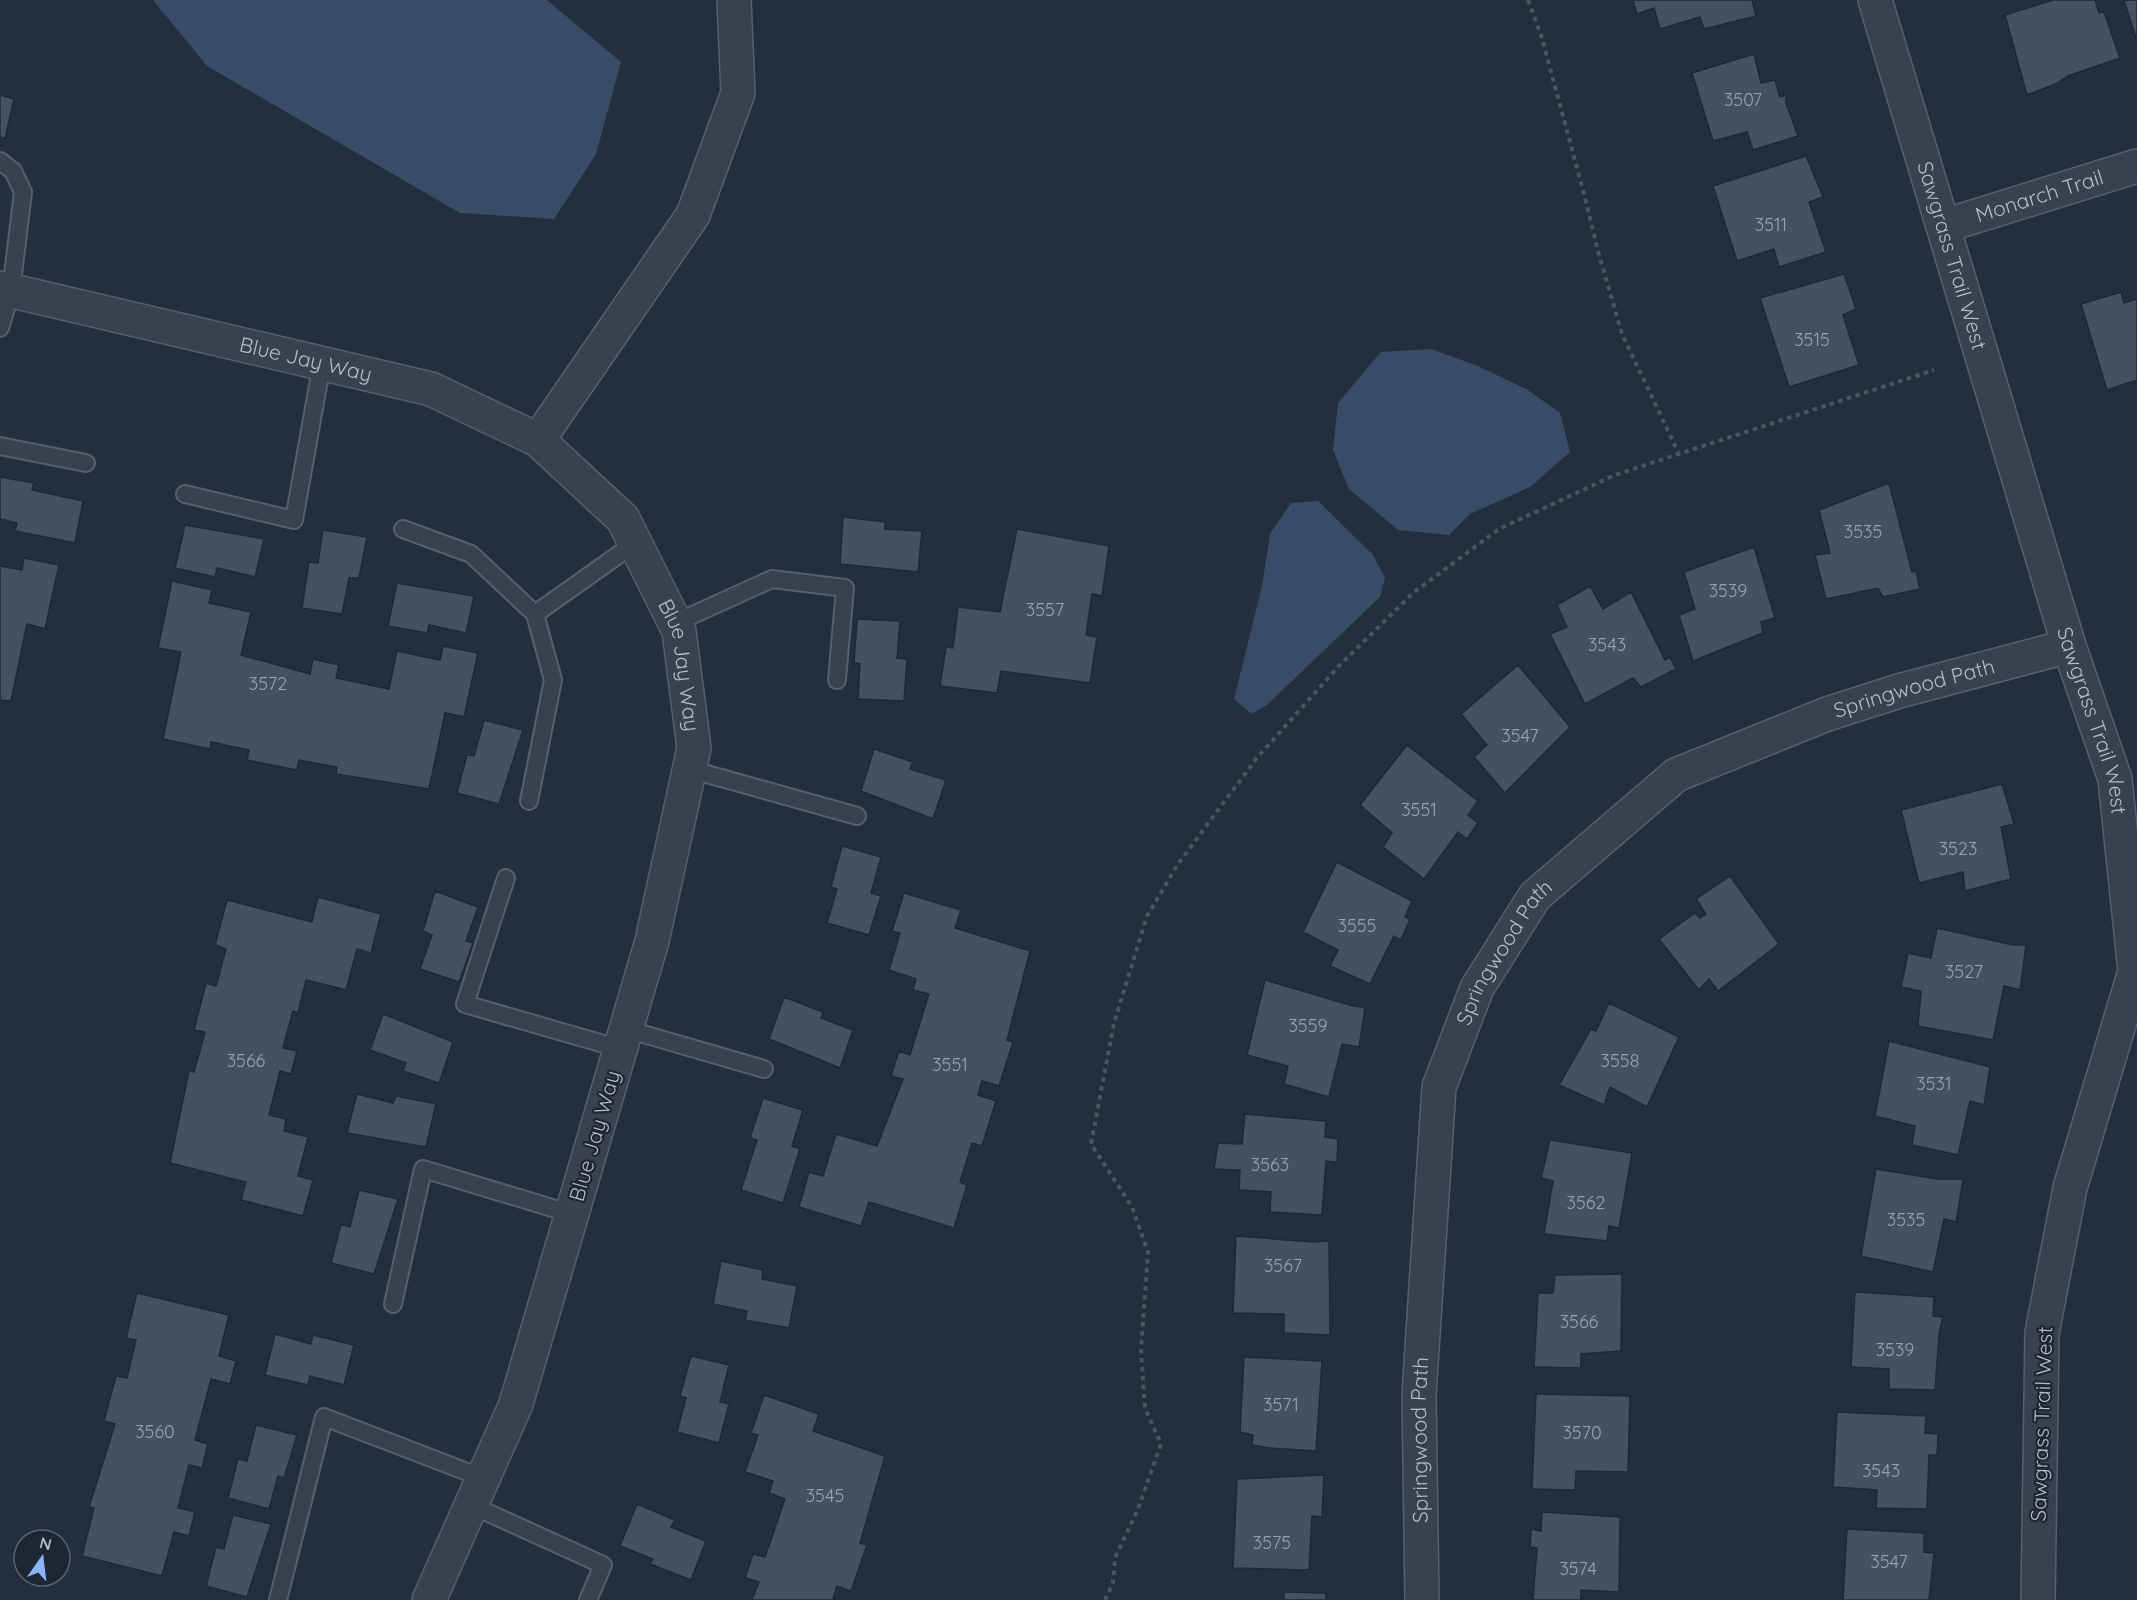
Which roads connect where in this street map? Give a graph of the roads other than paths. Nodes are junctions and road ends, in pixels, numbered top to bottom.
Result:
1 (734, 0) edge
2 (1875, 0) edge
3 (0, 161) edge
4 (2137, 166) edge
5 (1944, 226) junction
6 (5, 290) edge
7 (0, 328) edge
8 (321, 363) junction
9 (538, 440) junction
10 (0, 446) edge
11 (86, 463) dead end
12 (185, 494) dead end
13 (404, 529) dead end
14 (635, 543) junction
15 (535, 614) junction
16 (675, 623) junction
17 (2069, 646) junction
18 (837, 680) dead end
19 (689, 769) junction
20 (529, 801) dead end
21 (857, 816) dead end
22 (506, 878) dead end
23 (624, 1039) junction
24 (764, 1069) dead end
25 (572, 1214) junction
26 (393, 1304) dead end
27 (477, 1492) junction
28 (278, 1600) edge
29 (429, 1600) edge
30 (588, 1600) edge
31 (1422, 1600) edge
32 (2038, 1600) edge

1 - 9 street
2 - 5 street, Sawgrass Trail West
3 - 6 lane
4 - 5 street, Monarch Trail
5 - 17 street, Sawgrass Trail West
6 - 7 lane
6 - 8 street, Blue Jay Way
8 - 9 street, Blue Jay Way
8 - 12 lane
9 - 14 street, Blue Jay Way
10 - 11 lane
13 - 15 lane
14 - 15 lane
14 - 16 street, Blue Jay Way
15 - 20 lane
16 - 18 lane
16 - 19 street, Blue Jay Way
17 - 31 street, Springwood Path
17 - 32 street, Sawgrass Trail West
19 - 21 lane
19 - 23 street, Blue Jay Way
22 - 23 lane
23 - 24 lane
23 - 25 street, Blue Jay Way
25 - 26 lane
25 - 27 street, Blue Jay Way
27 - 28 lane
27 - 29 street, Blue Jay Way
27 - 30 lane

